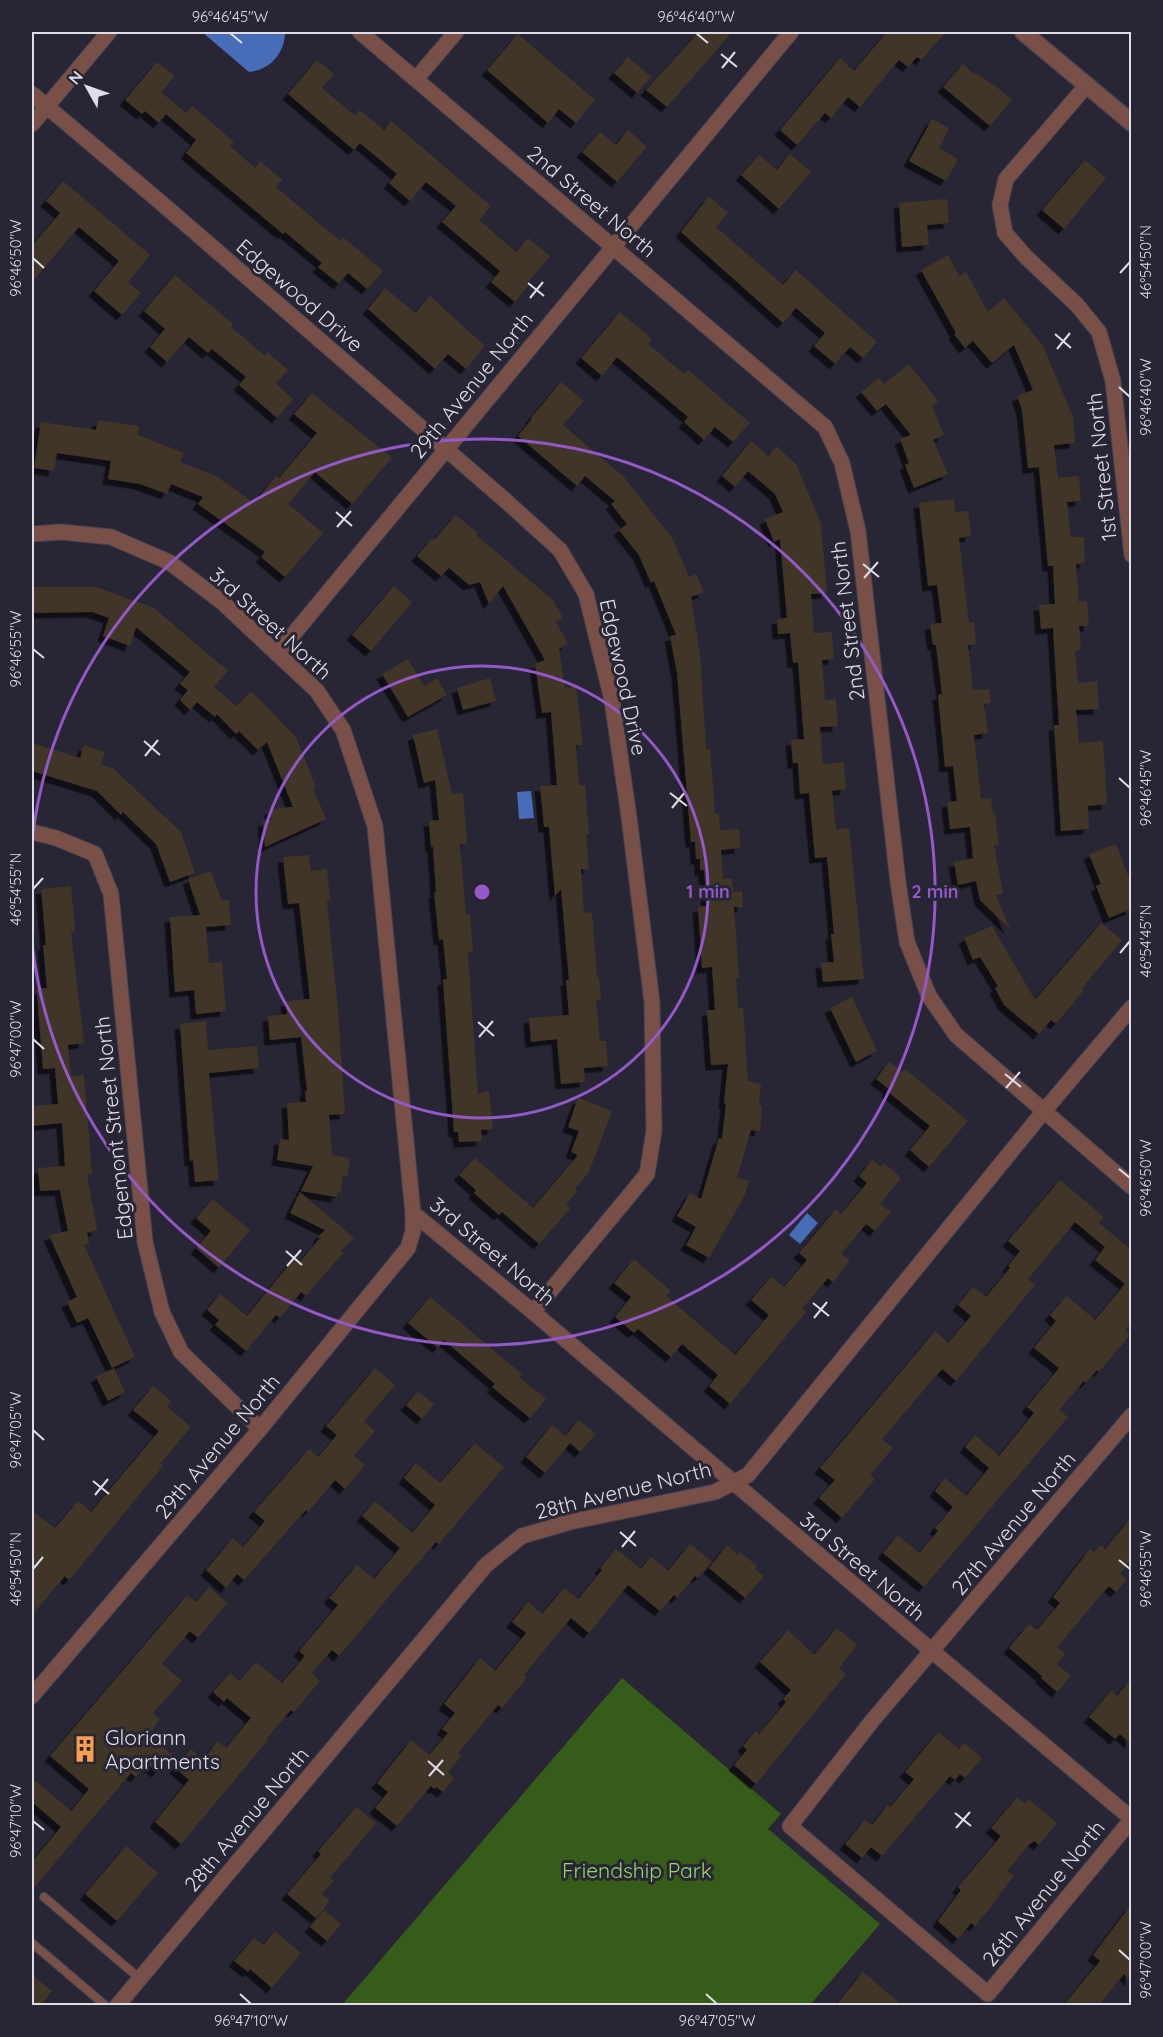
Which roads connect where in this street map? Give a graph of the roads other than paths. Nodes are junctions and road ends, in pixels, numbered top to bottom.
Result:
1 (109, 32) edge
2 (360, 32) edge
3 (456, 32) edge
4 (791, 32) edge
5 (1023, 32) edge
6 (416, 79) junction
7 (1087, 85) junction
8 (32, 94) edge
9 (46, 106) junction
10 (32, 123) edge
11 (1131, 123) edge
12 (613, 246) junction
13 (446, 449) junction
14 (32, 534) edge
15 (1131, 555) edge
16 (277, 654) junction
17 (32, 832) edge
18 (1131, 1007) edge
19 (1044, 1112) junction
20 (1131, 1187) edge
21 (413, 1213) junction
22 (533, 1312) junction
23 (1131, 1415) edge
24 (260, 1429) junction
25 (733, 1483) junction
26 (932, 1652) junction
27 (32, 1696) edge
28 (1131, 1819) edge
29 (45, 1897) dead end
30 (32, 1943) edge
31 (139, 1978) junction
32 (987, 1994) joint
33 (106, 2006) edge
34 (117, 2006) edge

1 - 9 street
2 - 6 street, 2nd Street North
3 - 6 street
4 - 12 street, 29th Avenue North
5 - 7 street
6 - 12 street, 2nd Street North
7 - 11 street
7 - 15 street, 1st Street North
8 - 9 street, Edgewood Drive
9 - 10 street
9 - 13 street, Edgewood Drive
12 - 13 street, 29th Avenue North
12 - 19 street, 2nd Street North
13 - 16 street, 29th Avenue North
13 - 22 street, Edgewood Drive
14 - 16 street, 3rd Street North
16 - 21 street, 3rd Street North
17 - 24 street, Edgemont Street North
18 - 19 street, 28th Avenue North
19 - 20 street, 2nd Street North
19 - 25 street, 28th Avenue North
21 - 22 street, 3rd Street North
21 - 24 street, 29th Avenue North
22 - 25 street, 3rd Street North
23 - 26 street, 27th Avenue North
24 - 27 street, 29th Avenue North
25 - 26 street, 3rd Street North
25 - 31 street, 28th Avenue North
26 - 28 street, 3rd Street North
26 - 32 street, 27th Avenue North
28 - 32 street, 26th Avenue North
29 - 31 lane
30 - 33 lane
31 - 34 street, 28th Avenue North

